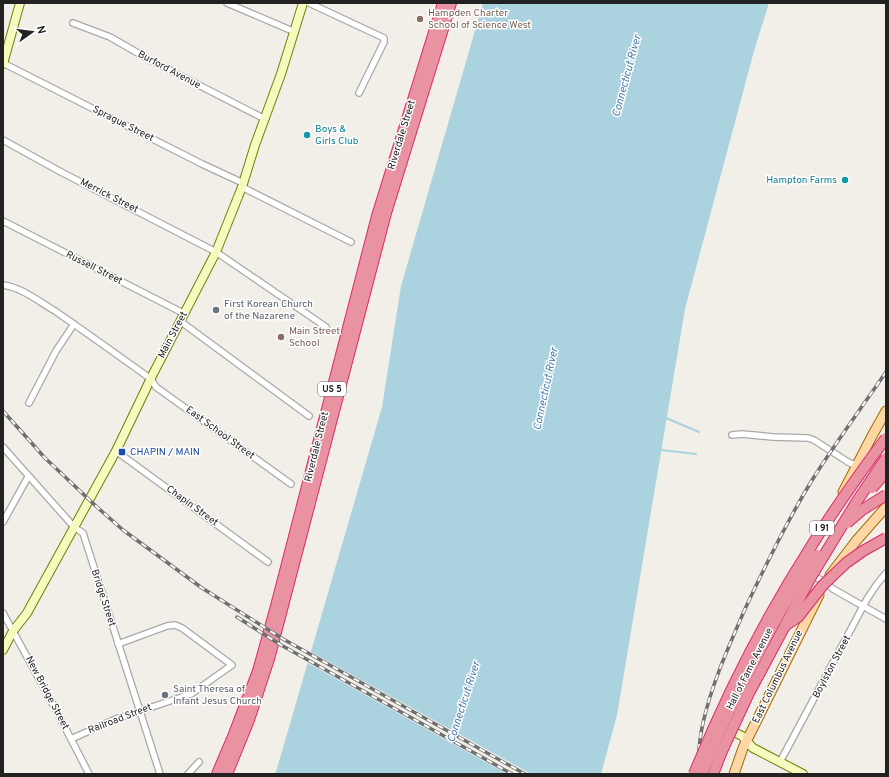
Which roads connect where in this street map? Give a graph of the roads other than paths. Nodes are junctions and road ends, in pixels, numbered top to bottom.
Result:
1 (20, 3) edge
2 (227, 3) edge
3 (303, 3) edge
4 (309, 3) edge
5 (443, 3) edge
6 (451, 3) edge
7 (73, 23) dead end
8 (294, 32) junction
9 (3, 64) edge
10 (359, 93) dead end
11 (265, 119) junction
12 (3, 140) edge
13 (242, 185) junction
14 (3, 221) edge
15 (351, 242) dead end
16 (216, 252) junction
17 (3, 285) edge
18 (182, 318) junction
19 (74, 324) junction
20 (326, 327) dead end
21 (151, 379) junction
22 (29, 403) dead end
23 (886, 411) edge
24 (309, 416) dead end
25 (886, 430) edge
26 (732, 435) dead end
27 (886, 438) edge
28 (3, 447) edge
29 (116, 451) junction
30 (886, 458) edge
31 (860, 467) junction
32 (886, 472) edge
33 (28, 477) junction
34 (291, 484) dead end
35 (886, 495) edge
36 (886, 506) edge
37 (3, 522) edge
38 (74, 527) junction
39 (886, 538) edge
40 (822, 558) junction
41 (268, 562) dead end
42 (802, 570) junction
43 (886, 573) edge
44 (825, 582) junction
45 (786, 598) junction
46 (864, 606) junction
47 (812, 609) junction
48 (3, 613) edge
49 (886, 619) edge
50 (785, 626) junction
51 (13, 631) junction
52 (3, 644) edge
53 (118, 644) junction
54 (3, 650) edge
55 (139, 711) junction
56 (724, 722) junction
57 (71, 739) junction
58 (747, 741) junction
59 (232, 752) junction
60 (198, 762) dead end
61 (780, 762) junction
62 (89, 774) edge
63 (160, 774) edge
64 (188, 774) edge
65 (213, 774) edge
66 (217, 774) edge
67 (228, 774) edge
68 (694, 774) edge
69 (702, 774) edge
70 (713, 774) edge
71 (719, 774) edge
72 (734, 774) edge
73 (803, 774) edge

1 - 9 street
2 - 8 street
3 - 8 street, Main Street
4 - 10 street
5 - 59 highway, Riverdale Street / US 5
6 - 59 highway, Riverdale Street / US 5
7 - 11 street, Burford Avenue
8 - 11 street, Main Street
9 - 13 street, Sprague Street
11 - 13 street, Main Street
12 - 16 street, Merrick Street
13 - 15 street, Sprague Street
13 - 16 street, Main Street
14 - 18 street, Russell Street
16 - 18 street, Main Street
16 - 20 street, Merrick Street
17 - 19 street, East School Street
18 - 21 street, Main Street
18 - 24 street, Russell Street
19 - 21 street, East School Street
19 - 22 street
21 - 29 street, Main Street
21 - 34 street, East School Street
23 - 31 main road, Hall of Fame Avenue
25 - 31 highway, bridge
26 - 31 street
27 - 31 highway, I 91, bridge
28 - 33 street, Bridge Street
29 - 38 street, Main Street
29 - 41 street, Chapin Street
30 - 40 highway, I 91, bridge
31 - 42 main road, Hall of Fame Avenue
31 - 68 highway, I 91, bridge
32 - 40 highway, bridge
33 - 37 street
33 - 38 street, Bridge Street
35 - 69 highway, bridge
36 - 44 main road, East Columbus Avenue
38 - 51 street, Main Street
38 - 53 street, Bridge Street
39 - 50 highway, bridge
40 - 50 highway, I 91, bridge
42 - 44 street
42 - 45 main road, Hall of Fame Avenue
43 - 46 street, Boylston Street
44 - 46 street
44 - 47 main road, East Columbus Avenue
45 - 47 main road
45 - 56 main road, Hall of Fame Avenue
46 - 49 street
46 - 61 street, Boylston Street
47 - 58 main road, East Columbus Avenue
48 - 51 street, New Bridge Street
50 - 70 highway, I 91, bridge
51 - 52 street
51 - 54 street, Main Street
51 - 57 street, New Bridge Street
53 - 55 street, Bridge Street
53 - 55 street, Railroad Street
55 - 57 street, Railroad Street
55 - 63 street, Bridge Street
56 - 58 street
56 - 71 main road, Hall of Fame Avenue
57 - 62 street, New Bridge Street
58 - 61 street
58 - 72 main road, East Columbus Avenue
59 - 65 highway
59 - 66 highway, Riverdale Street / US 5
59 - 67 highway, Riverdale Street / US 5
60 - 64 street
61 - 73 street

